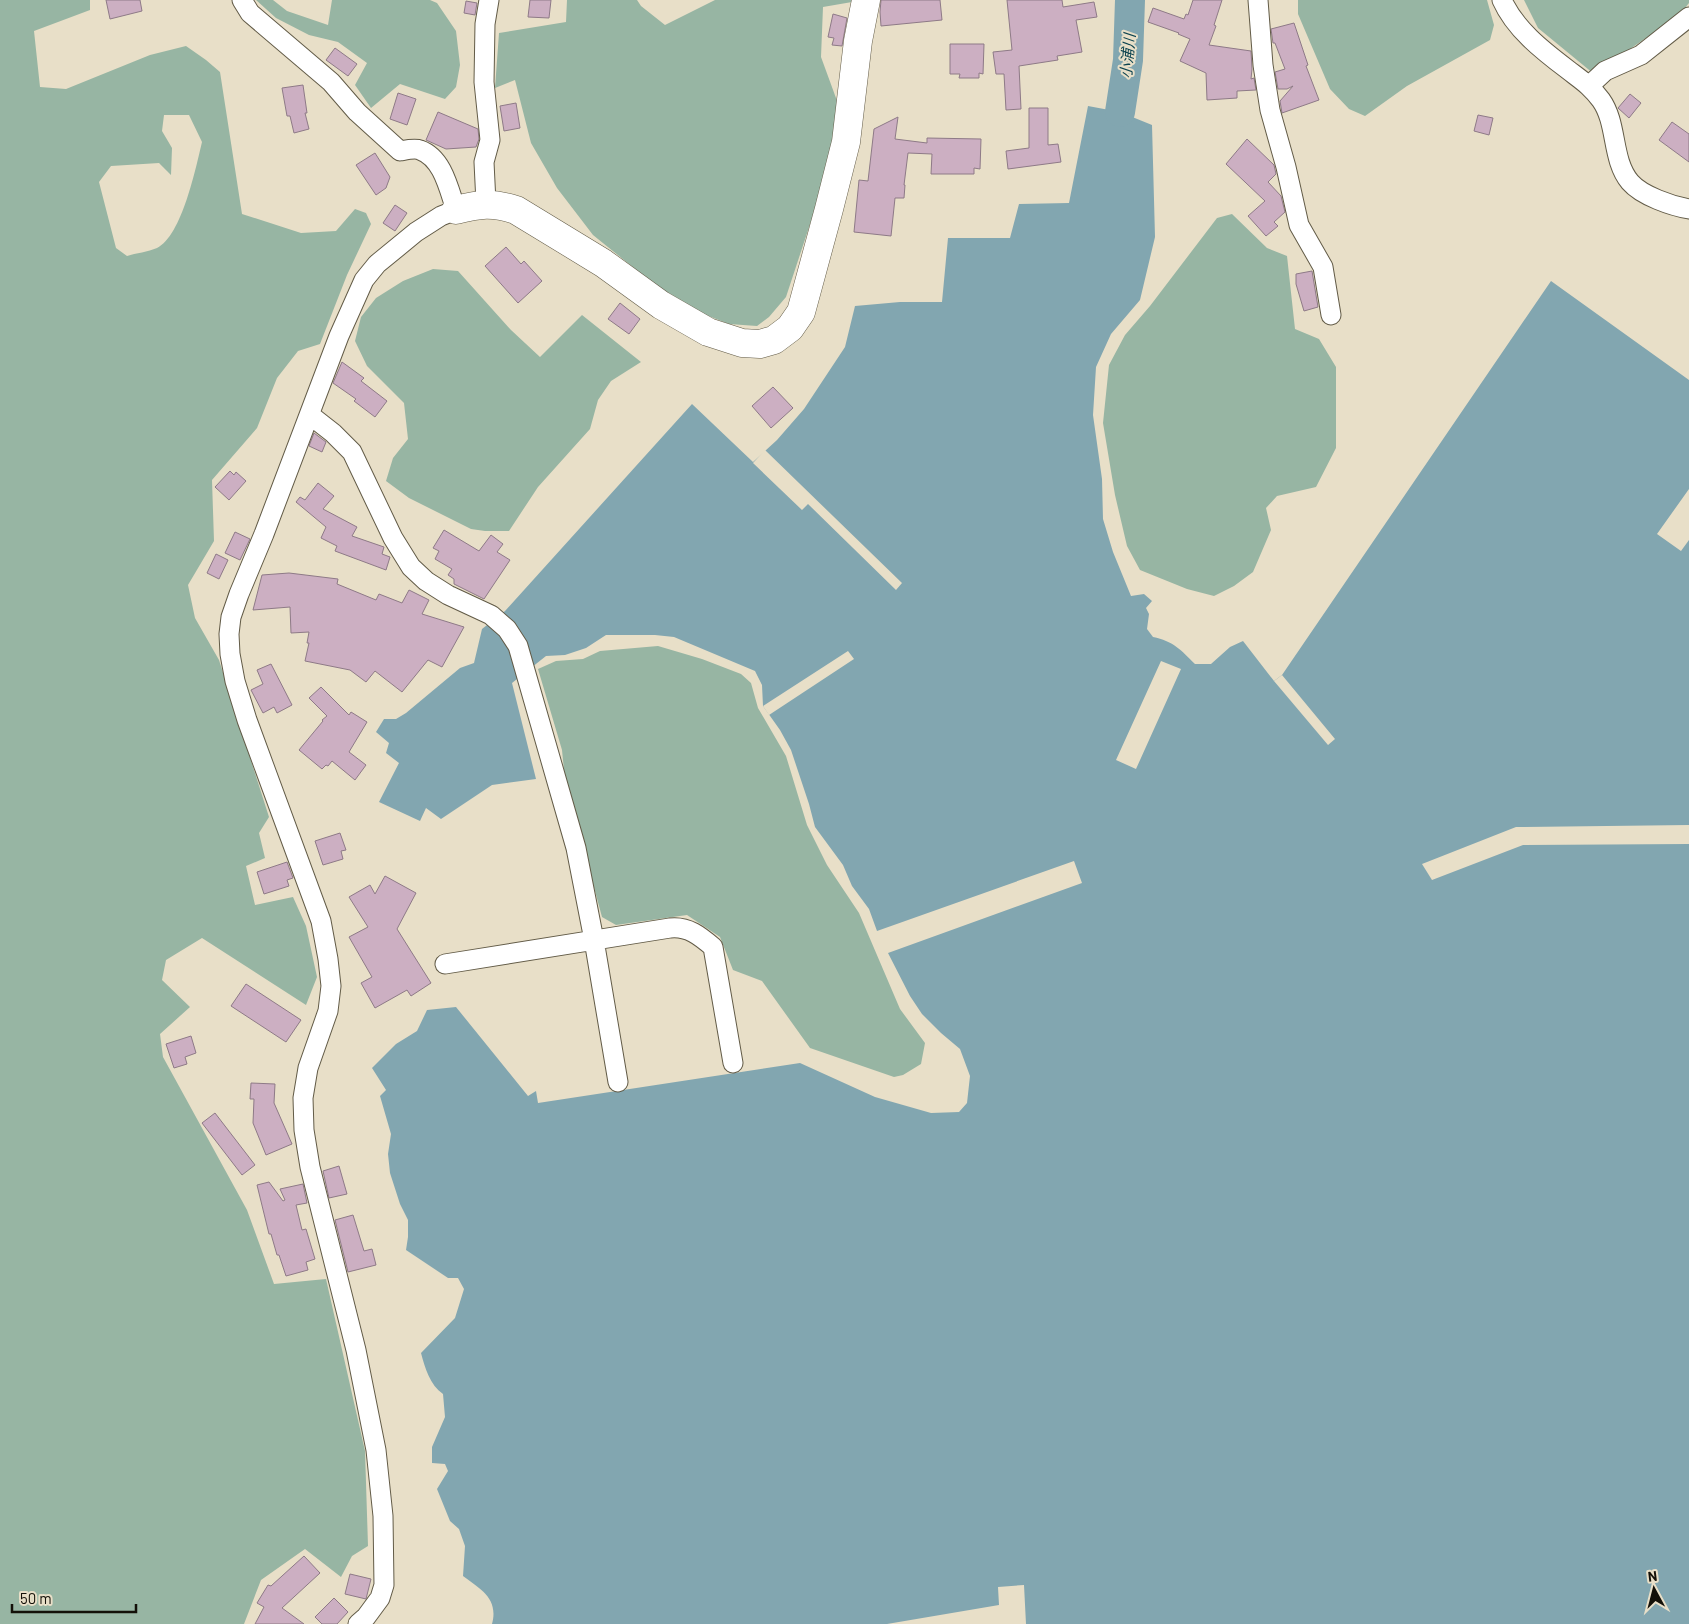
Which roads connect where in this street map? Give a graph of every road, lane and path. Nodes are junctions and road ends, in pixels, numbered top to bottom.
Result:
1 (242, 0) edge
2 (489, 0) edge
3 (866, 0) edge
4 (1258, 0) edge
5 (1502, 0) edge
6 (1689, 17) edge
7 (1590, 86) junction
8 (486, 203) junction
9 (1689, 208) edge
10 (456, 210) junction
11 (1331, 315) dead end
12 (310, 415) junction
13 (594, 940) junction
14 (445, 964) dead end
15 (733, 1063) dead end
16 (618, 1082) dead end
17 (358, 1624) edge

1 - 10 street
2 - 8 street
3 - 8 street
4 - 11 street
5 - 7 street
6 - 7 street
7 - 9 street
8 - 10 street
10 - 12 street
12 - 13 street
12 - 17 street
13 - 14 street
13 - 15 street
13 - 16 street

